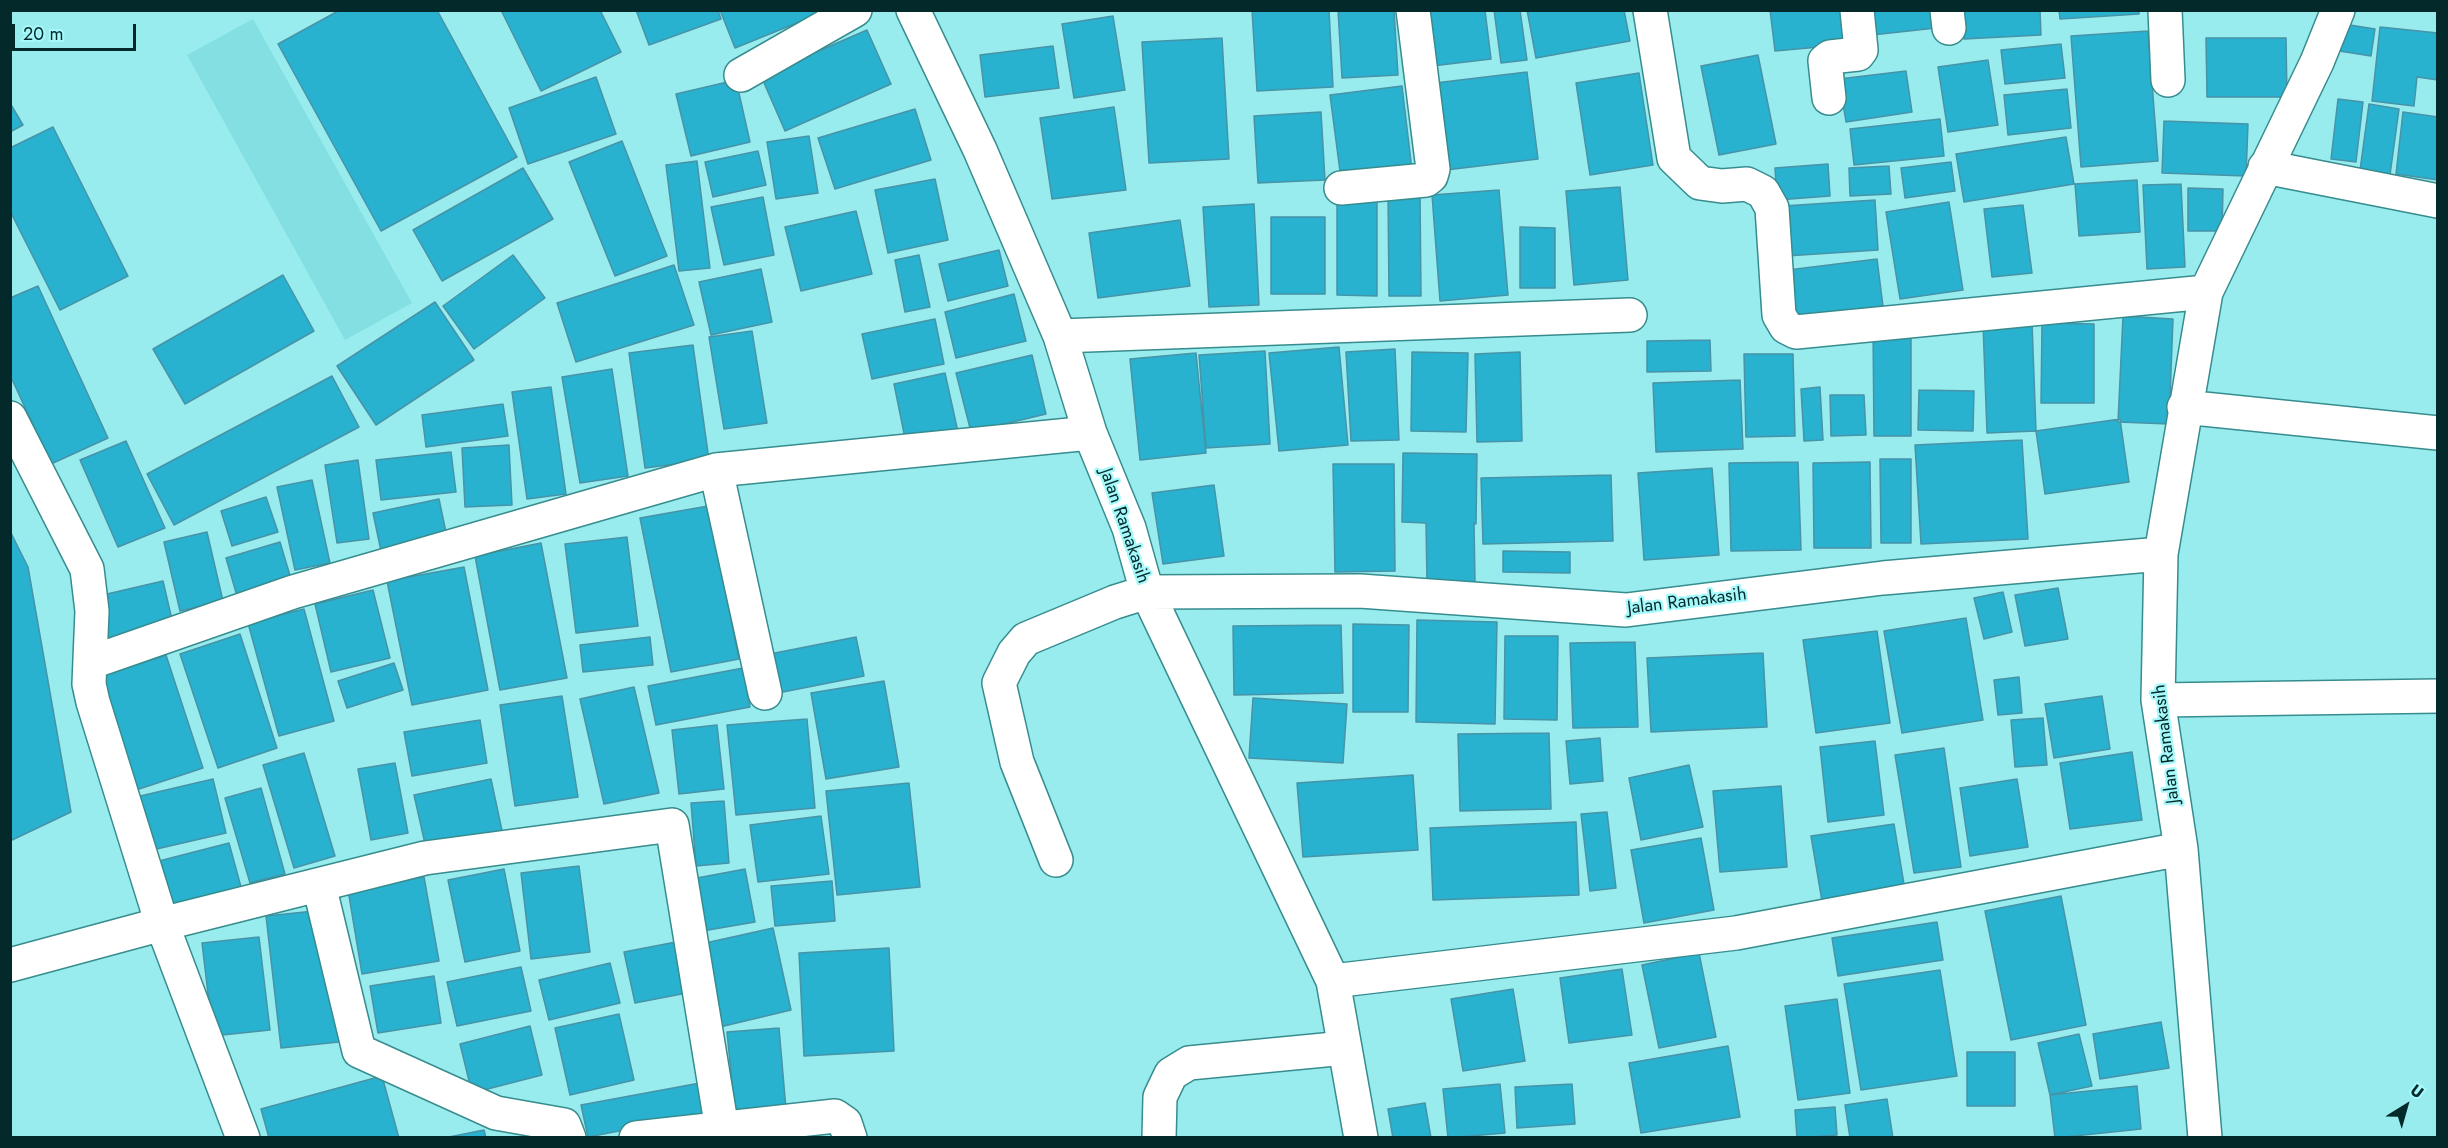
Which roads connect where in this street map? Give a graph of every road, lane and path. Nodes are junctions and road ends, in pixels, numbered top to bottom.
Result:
1 (855, 10) edge
2 (1413, 10) edge
3 (1650, 10) edge
4 (1857, 10) edge
5 (2164, 10) edge
6 (2338, 10) edge
7 (917, 11) edge
8 (741, 75) dead end
9 (2168, 80) dead end
10 (1829, 98) dead end
11 (2265, 167) junction
12 (1341, 188) dead end
13 (2438, 201) edge
14 (2205, 292) junction
15 (1630, 315) dead end
16 (1059, 336) junction
17 (2184, 407) junction
18 (10, 418) edge
19 (1090, 433) junction
20 (2438, 433) edge
21 (717, 470) junction
22 (2161, 555) junction
23 (1147, 592) junction
24 (92, 662) junction
25 (765, 693) dead end
26 (2438, 696) edge
27 (2158, 700) junction
28 (2181, 849) junction
29 (1056, 860) dead end
30 (319, 885) junction
31 (162, 924) junction
32 (10, 965) edge
33 (1333, 981) junction
34 (1345, 1048) junction
35 (722, 1128) junction
36 (243, 1137) edge
37 (569, 1137) edge
38 (636, 1137) edge
39 (850, 1137) edge
40 (1159, 1137) edge
41 (1361, 1137) edge
42 (2205, 1137) edge

1 - 8 street
2 - 12 street
3 - 14 street
4 - 10 street
5 - 9 street
6 - 11 street
7 - 16 street, Jalan Ramakasih
11 - 13 street
11 - 14 street
14 - 17 street
15 - 16 street
16 - 19 street, Jalan Ramakasih
17 - 20 street
17 - 22 street
18 - 24 street
19 - 21 street
19 - 23 street, Jalan Ramakasih
21 - 24 street
21 - 25 street
22 - 23 street, Jalan Ramakasih
22 - 27 street, Jalan Ramakasih
23 - 29 street
23 - 33 street
24 - 31 street
26 - 27 street
27 - 28 street, Jalan Ramakasih
28 - 33 street
28 - 42 street, Jalan Ramakasih
30 - 31 street
30 - 35 street
30 - 37 street
31 - 32 street
31 - 36 street
33 - 34 street
34 - 40 street
34 - 41 street
35 - 38 street
35 - 39 street

